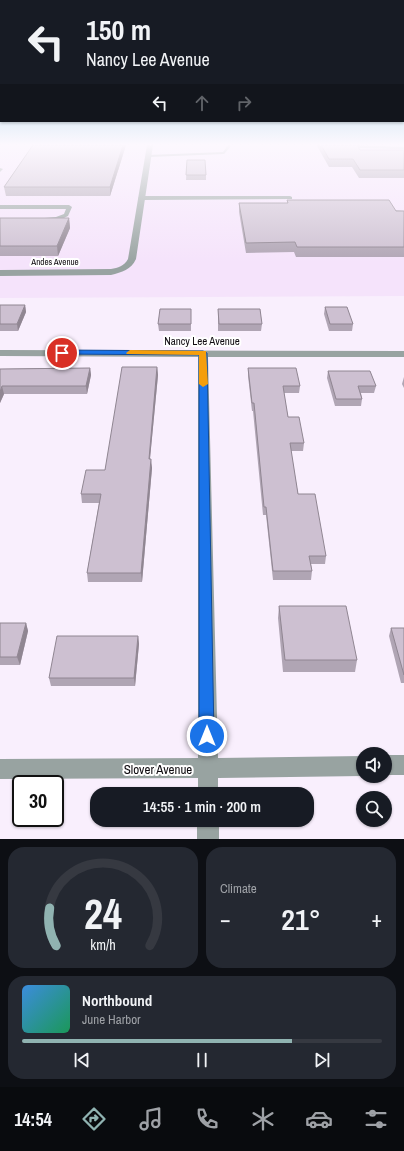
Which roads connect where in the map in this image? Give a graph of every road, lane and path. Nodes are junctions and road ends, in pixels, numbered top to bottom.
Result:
1 (143, 184) edge
2 (141, 198) junction
3 (290, 198) edge
4 (0, 207) edge
5 (43, 219) edge
6 (0, 273) edge
7 (0, 352) edge
8 (203, 353) junction
9 (404, 354) edge
10 (392, 765) edge
11 (404, 765) edge
12 (356, 766) edge
13 (207, 768) junction
14 (0, 769) edge
15 (208, 787) edge
16 (208, 827) edge
17 (208, 839) edge

1 - 2 street
2 - 3 lane
2 - 6 street, Andes Avenue
4 - 5 lane
7 - 8 street, Nancy Lee Avenue
8 - 9 street, Nancy Lee Avenue
8 - 13 street
10 - 11 street
12 - 13 street, Slover Avenue
13 - 14 street, Slover Avenue
13 - 15 street
16 - 17 street

